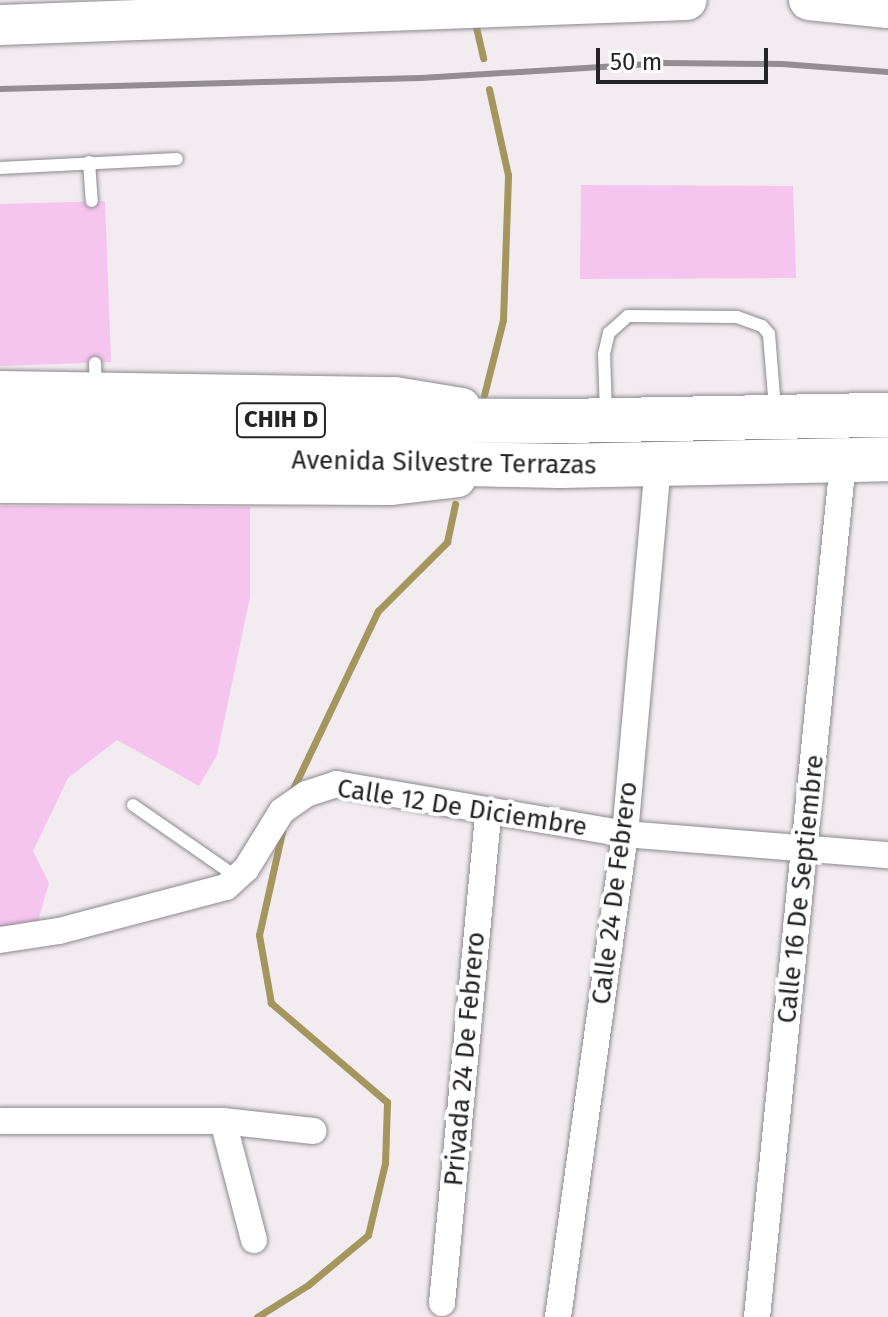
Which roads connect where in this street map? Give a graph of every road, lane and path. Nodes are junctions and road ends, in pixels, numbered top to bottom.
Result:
1 (675, 0) edge
2 (687, 0) edge
3 (809, 0) edge
4 (328, 6) edge
5 (888, 8) edge
6 (0, 25) edge
7 (177, 159) dead end
8 (89, 162) junction
9 (0, 168) edge
10 (92, 201) dead end
11 (0, 389) edge
12 (888, 415) edge
13 (776, 416) junction
14 (0, 418) edge
15 (606, 420) junction
16 (563, 421) junction
17 (0, 454) edge
18 (888, 459) edge
19 (843, 461) junction
20 (560, 466) junction
21 (658, 467) junction
22 (0, 485) edge
23 (133, 805) dead end
24 (488, 814) junction
25 (625, 834) junction
26 (806, 848) junction
27 (888, 855) edge
28 (232, 882) junction
29 (0, 940) edge
30 (0, 1121) edge
31 (223, 1121) junction
32 (313, 1131) dead end
33 (254, 1240) dead end
34 (442, 1303) dead end
35 (558, 1317) edge
36 (757, 1317) edge

1 - 2 main road
1 - 4 main road
3 - 5 main road
4 - 6 main road
7 - 8 lane
8 - 9 lane
8 - 10 lane
11 - 16 street, CHIH D
12 - 13 highway, Avenida Silvestre Terrazas / CHIH D
13 - 15 highway, Avenida Silvestre Terrazas / CHIH D
13 - 15 lane
14 - 16 highway, Avenida Silvestre Terrazas / CHIH D
15 - 16 highway, Avenida Silvestre Terrazas / CHIH D
17 - 20 highway, Avenida Silvestre Terrazas
18 - 19 highway, Avenida Silvestre Terrazas
19 - 21 highway, Avenida Silvestre Terrazas
19 - 26 street, Calle 16 De Septiembre
20 - 21 highway, Avenida Silvestre Terrazas
20 - 22 street
21 - 25 street, Calle 24 De Febrero
23 - 28 lane
24 - 25 street, Calle 12 De Diciembre
24 - 28 street, Calle 12 De Diciembre
24 - 34 street, Privada 24 De Febrero
25 - 26 street, Calle 12 De Diciembre
25 - 35 street, Calle 24 De Febrero
26 - 27 street, Calle 12 De Diciembre
26 - 36 street, Calle 16 De Septiembre
28 - 29 street
30 - 31 street
31 - 32 street
31 - 33 street

